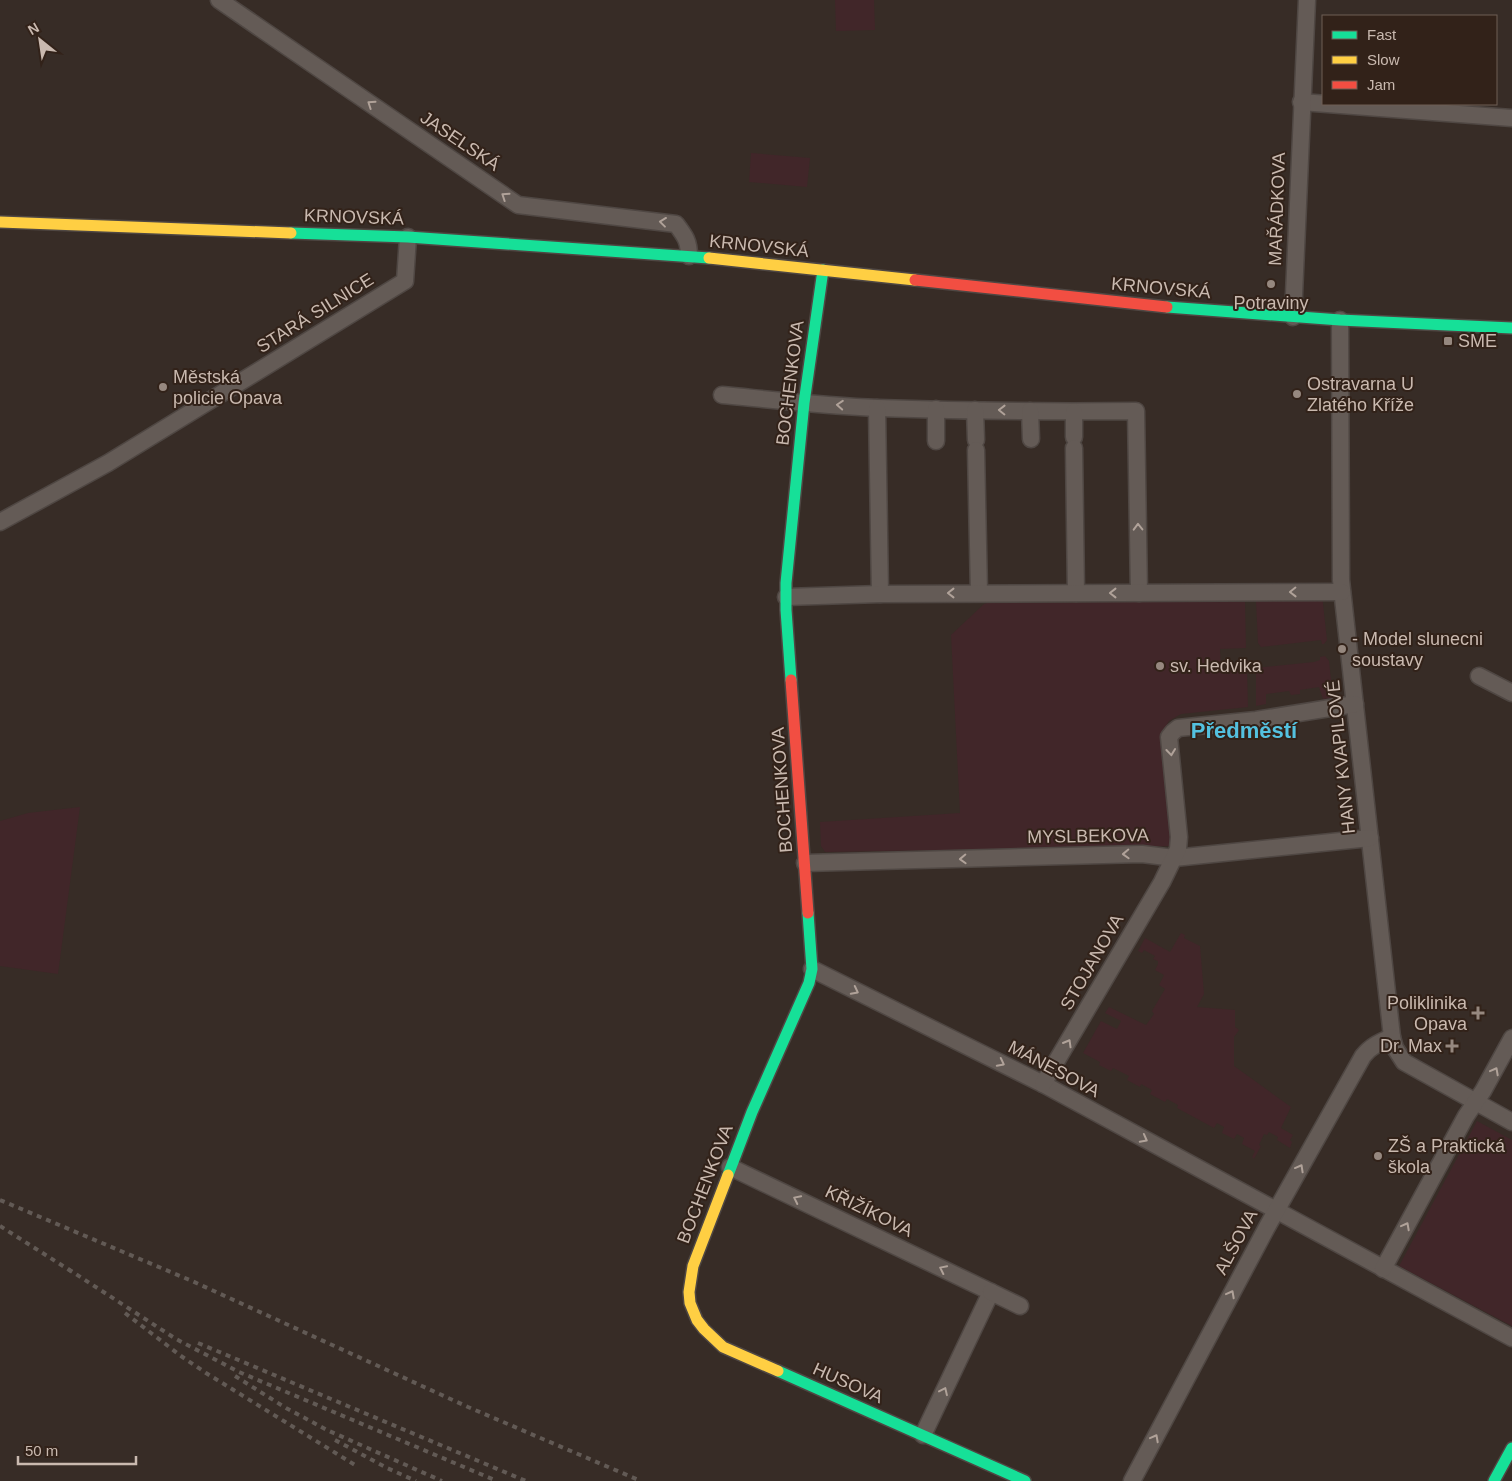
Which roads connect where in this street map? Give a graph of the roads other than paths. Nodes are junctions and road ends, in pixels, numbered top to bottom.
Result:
1 (219, 0) edge
2 (1306, 0) edge
3 (1301, 102) junction
4 (1322, 104) edge
5 (1341, 105) edge
6 (1512, 118) edge
7 (0, 222) edge
8 (408, 236) junction
9 (689, 256) junction
10 (823, 270) junction
11 (1292, 317) junction
12 (1340, 320) junction
13 (1512, 328) edge
14 (722, 395) dead end
15 (804, 403) junction
16 (877, 408) junction
17 (936, 409) junction
18 (975, 410) junction
19 (1030, 411) junction
20 (1074, 412) junction
21 (1031, 439) dead end
22 (936, 441) dead end
23 (0, 522) edge
24 (1342, 592) junction
25 (979, 593) junction
26 (1076, 593) junction
27 (1139, 593) junction
28 (880, 594) junction
29 (786, 597) junction
30 (1479, 676) dead end
31 (1512, 693) edge
32 (1355, 704) junction
33 (1370, 838) junction
34 (1174, 858) junction
35 (805, 863) junction
36 (812, 969) junction
37 (1392, 1037) junction
38 (1512, 1038) edge
39 (1043, 1084) junction
40 (1477, 1102) junction
41 (1512, 1122) edge
42 (730, 1167) junction
43 (1276, 1211) junction
44 (1383, 1269) junction
45 (689, 1286) joint
46 (991, 1292) junction
47 (1020, 1306) dead end
48 (1512, 1338) edge
49 (923, 1435) junction
50 (1512, 1448) edge
51 (1025, 1481) edge
52 (1132, 1481) edge
53 (1494, 1481) edge

9 -> 1 street, JASELSKÁ
2 - 3 street, MAŘÁDKOVA
3 - 4 street
3 - 11 street, MAŘÁDKOVA
5 - 6 street
7 - 8 main road, KRNOVSKÁ
8 - 9 main road, KRNOVSKÁ
8 - 23 street, STARÁ SILNICE
9 - 10 main road, KRNOVSKÁ
10 - 11 main road, KRNOVSKÁ
10 - 15 main road, BOCHENKOVA
11 - 12 main road, KRNOVSKÁ
12 - 13 main road, KRNOVSKÁ
12 - 24 street, HANY KVAPILOVÉ
14 - 15 street
16 -> 15 street
15 - 29 main road, BOCHENKOVA
16 - 17 street
16 - 28 street
17 - 18 street
17 - 22 street
19 -> 18 street
18 - 25 street
19 - 20 street
19 - 21 street
20 - 26 street
27 -> 20 street
24 -> 27 street
24 - 32 street, HANY KVAPILOVÉ
25 - 26 street
25 -> 28 street
27 -> 26 street
28 - 29 street
29 - 35 main road, BOCHENKOVA
30 - 31 street
32 - 33 street, HANY KVAPILOVÉ
32 -> 34 street, STOJANOVA
33 - 34 street, MYSLBEKOVA
33 - 37 street, HANY KVAPILOVÉ
34 -> 35 street, MYSLBEKOVA
39 -> 34 street, STOJANOVA
35 - 36 main road, BOCHENKOVA
36 -> 39 street, MÁNESOVA
36 - 42 main road, BOCHENKOVA
37 - 40 street, HANY KVAPILOVÉ
43 -> 37 street, ALŠOVA
40 -> 38 street
39 -> 43 street, MÁNESOVA
40 - 41 street, HANY KVAPILOVÉ
44 -> 40 street
42 - 45 main road, BOCHENKOVA
46 -> 42 street, KŘIŽÍKOVA
43 - 44 street, MÁNESOVA
52 -> 43 street, ALŠOVA
44 - 48 street, MÁNESOVA
45 - 49 main road, HUSOVA
46 - 47 street, KŘIŽÍKOVA
49 -> 46 street
49 - 51 main road, HUSOVA
50 - 53 main road

